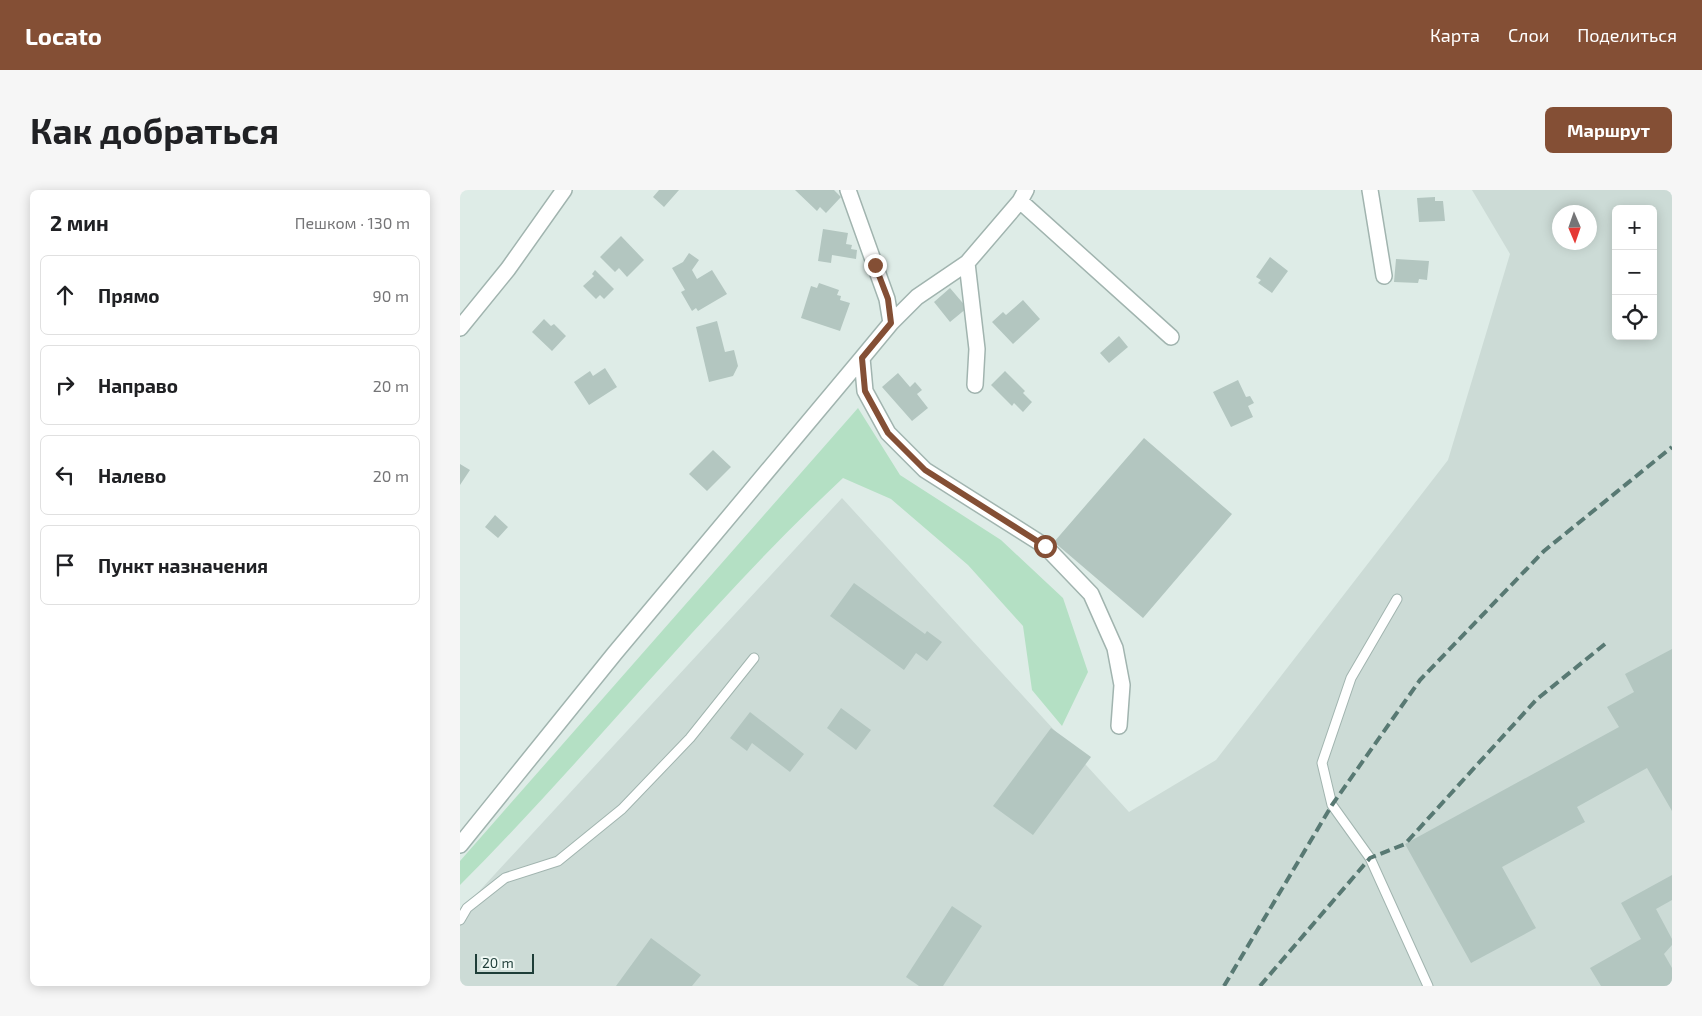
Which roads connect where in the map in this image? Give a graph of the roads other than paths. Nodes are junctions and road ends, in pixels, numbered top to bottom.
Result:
1 (564, 190) edge
2 (848, 190) edge
3 (1370, 190) edge
4 (1023, 196) edge
5 (967, 263) junction
6 (1384, 276) dead end
7 (891, 323) junction
8 (460, 328) edge
9 (1172, 337) dead end
10 (862, 358) junction
11 (975, 385) dead end
12 (1397, 599) dead end
13 (754, 658) dead end
14 (1119, 726) dead end
15 (460, 845) edge
16 (460, 920) edge
17 (1428, 986) edge

1 - 8 street
2 - 7 street
3 - 6 street
4 - 5 street
4 - 9 street
5 - 7 street
5 - 11 street
7 - 10 street
10 - 14 street
10 - 15 street
12 - 17 lane
13 - 16 lane

